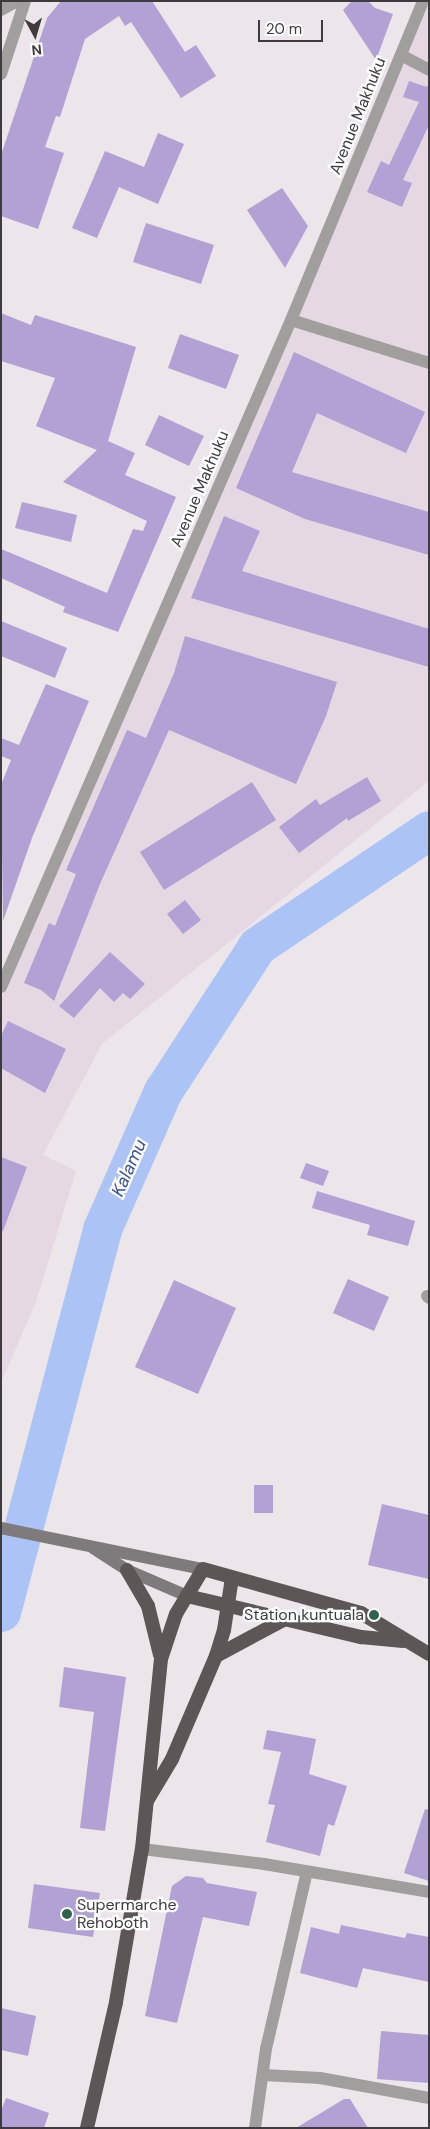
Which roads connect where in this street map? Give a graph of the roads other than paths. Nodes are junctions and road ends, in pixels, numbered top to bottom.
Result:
1 (17, 1) edge
2 (25, 1) edge
3 (423, 1) edge
4 (1, 10) edge
5 (401, 55) junction
6 (429, 70) edge
7 (1, 74) edge
8 (291, 320) junction
9 (429, 363) edge
10 (1, 987) edge
11 (1, 1528) edge
12 (93, 1548) junction
13 (203, 1569) junction
14 (127, 1570) junction
15 (232, 1578) junction
16 (187, 1596) junction
17 (227, 1608) junction
18 (287, 1618) junction
19 (405, 1641) junction
20 (429, 1654) edge
21 (216, 1656) junction
22 (161, 1659) junction
23 (146, 1802) junction
24 (142, 1849) junction
25 (307, 1872) junction
26 (429, 1892) edge
27 (263, 2075) junction
28 (429, 2098) edge
29 (87, 2128) edge
30 (255, 2128) edge

1 - 4 street
2 - 7 street
3 - 5 street, Avenue Makhuku
5 - 6 street
5 - 8 street, Avenue Makhuku
8 - 9 street
8 - 10 street, Avenue Makhuku
11 - 12 main road
12 - 13 main road
12 - 14 main road
13 - 15 highway
13 - 16 highway
14 - 16 main road
14 - 22 highway
15 - 17 highway
15 - 19 highway
16 - 17 highway
16 - 22 highway
17 - 18 highway
17 - 21 highway
18 - 19 highway
18 - 21 highway
19 - 20 highway
21 - 23 highway
22 - 23 highway
23 - 24 highway
24 - 25 street
24 - 29 highway
25 - 26 street
25 - 27 street
27 - 28 street
27 - 30 street

